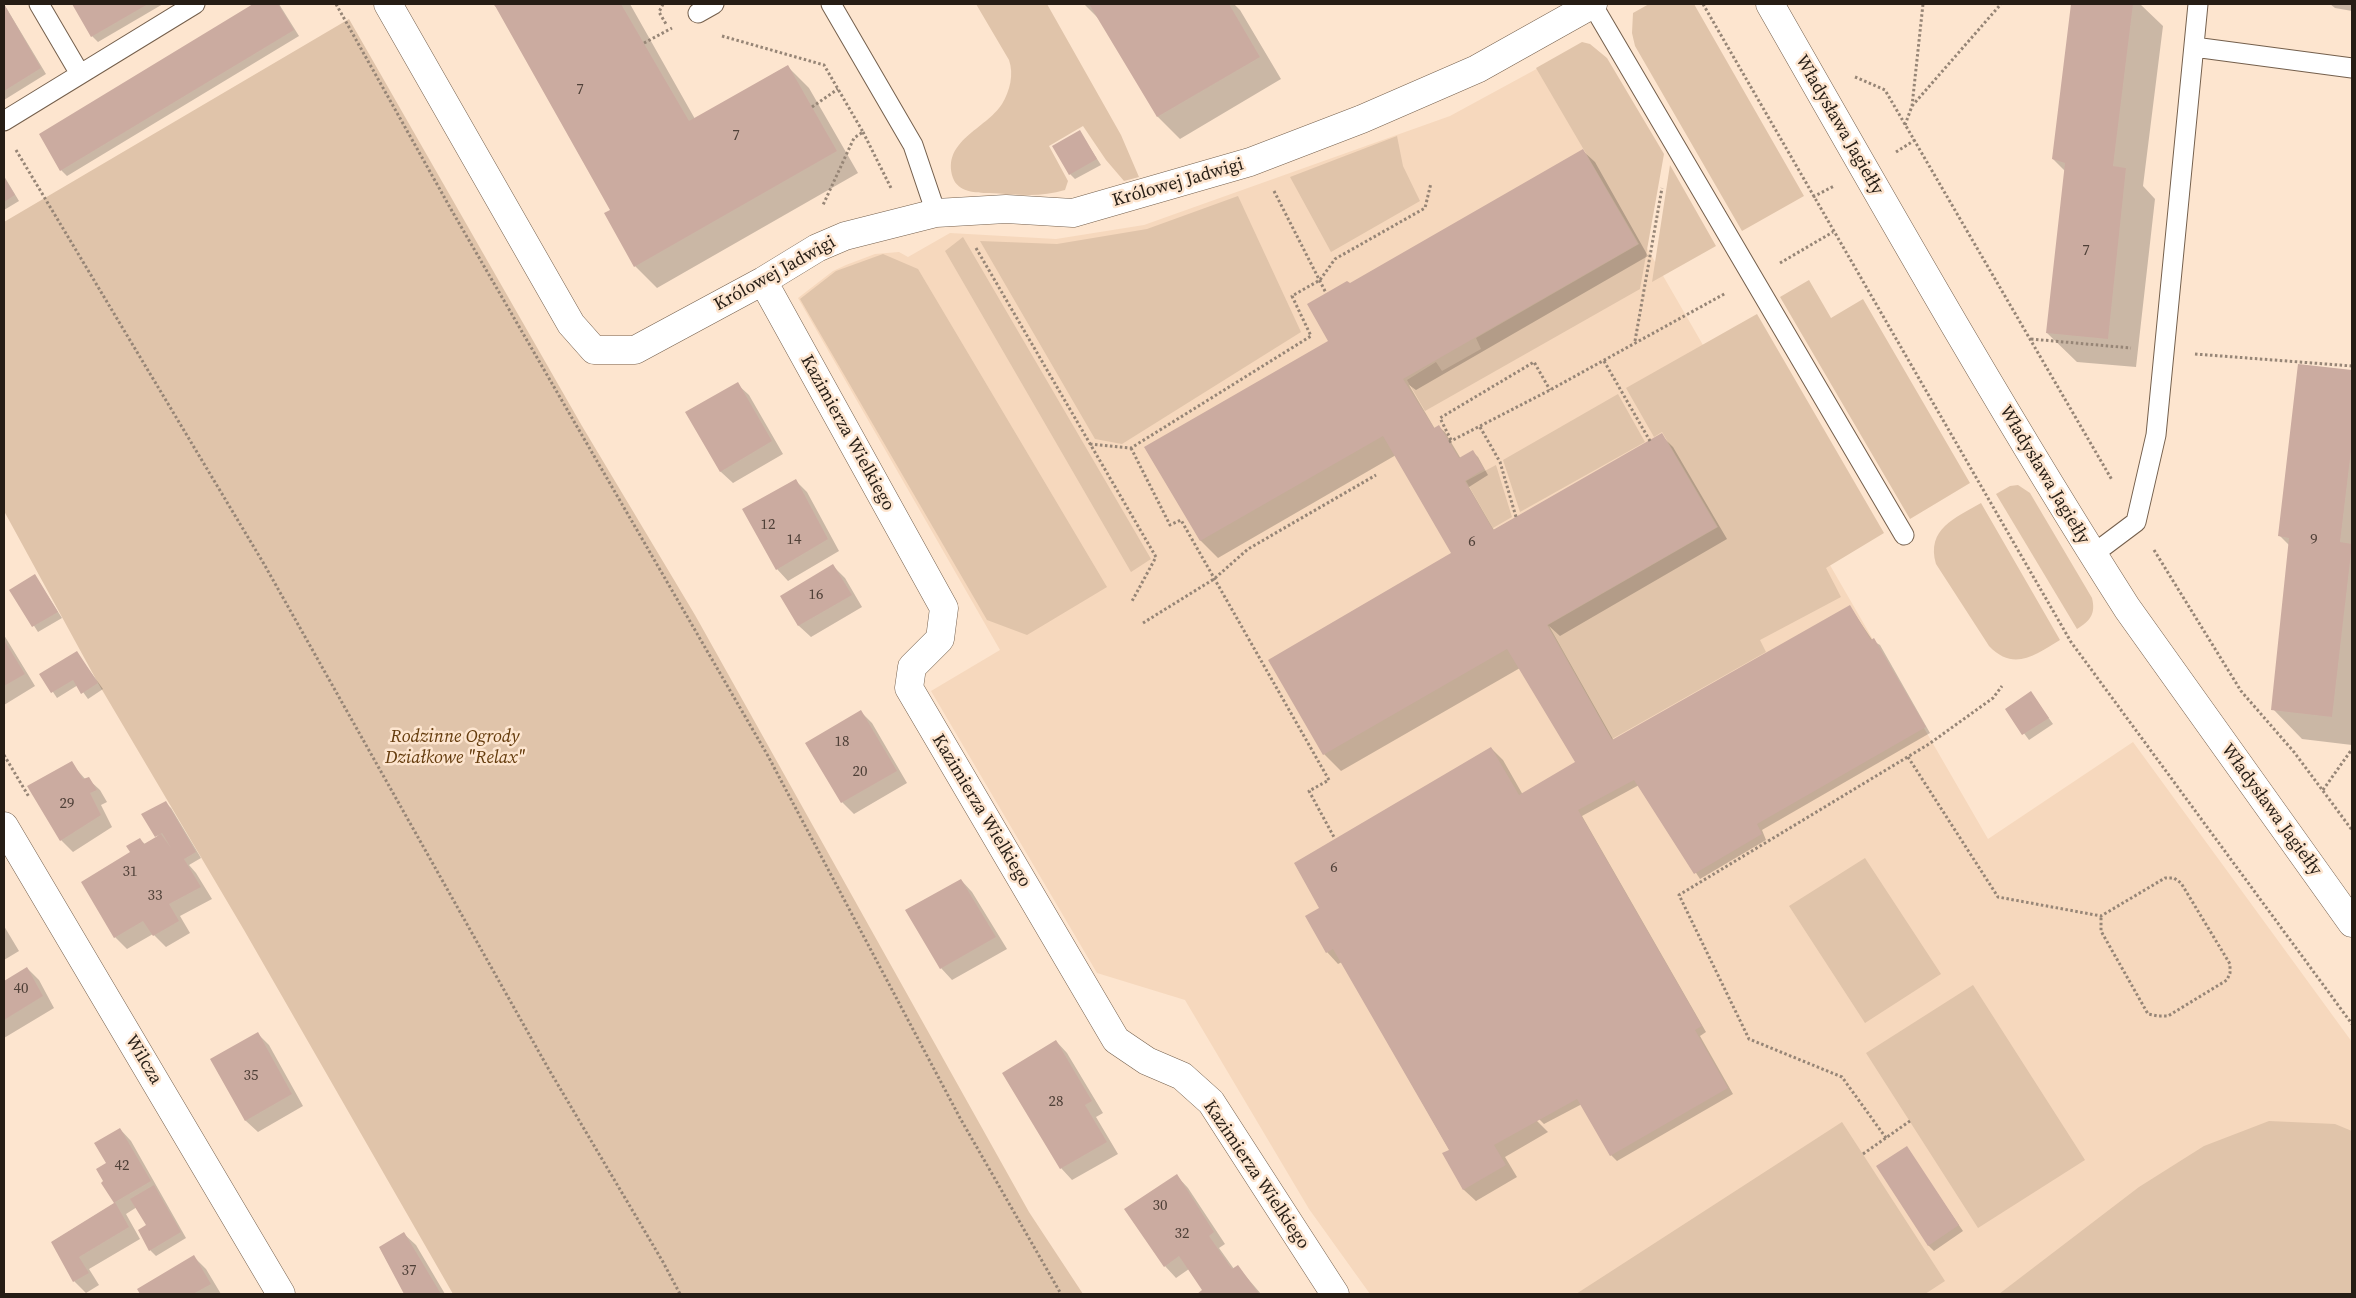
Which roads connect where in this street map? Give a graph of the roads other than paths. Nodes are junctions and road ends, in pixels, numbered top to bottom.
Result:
1 (39, 4) edge
2 (194, 4) edge
3 (388, 4) edge
4 (831, 4) edge
5 (1592, 4) edge
6 (1770, 4) edge
7 (2198, 4) edge
8 (2194, 47) junction
9 (2352, 68) edge
10 (80, 74) junction
11 (4, 121) edge
12 (936, 213) junction
13 (763, 281) junction
14 (1904, 535) dead end
15 (2092, 555) junction
16 (4, 826) edge
17 (2352, 923) edge
18 (282, 1294) edge
19 (1335, 1294) edge

1 - 10 lane
2 - 10 lane
3 - 13 street, Królowej Jadwigi
4 - 12 lane
5 - 12 street, Królowej Jadwigi
5 - 14 lane
6 - 15 street, Władysława Jagiełły
7 - 8 lane
8 - 9 lane
8 - 15 lane
10 - 11 lane
12 - 13 street, Królowej Jadwigi
13 - 19 street, Kazimierza Wielkiego
15 - 17 street, Władysława Jagiełły
16 - 18 street, Wilcza

